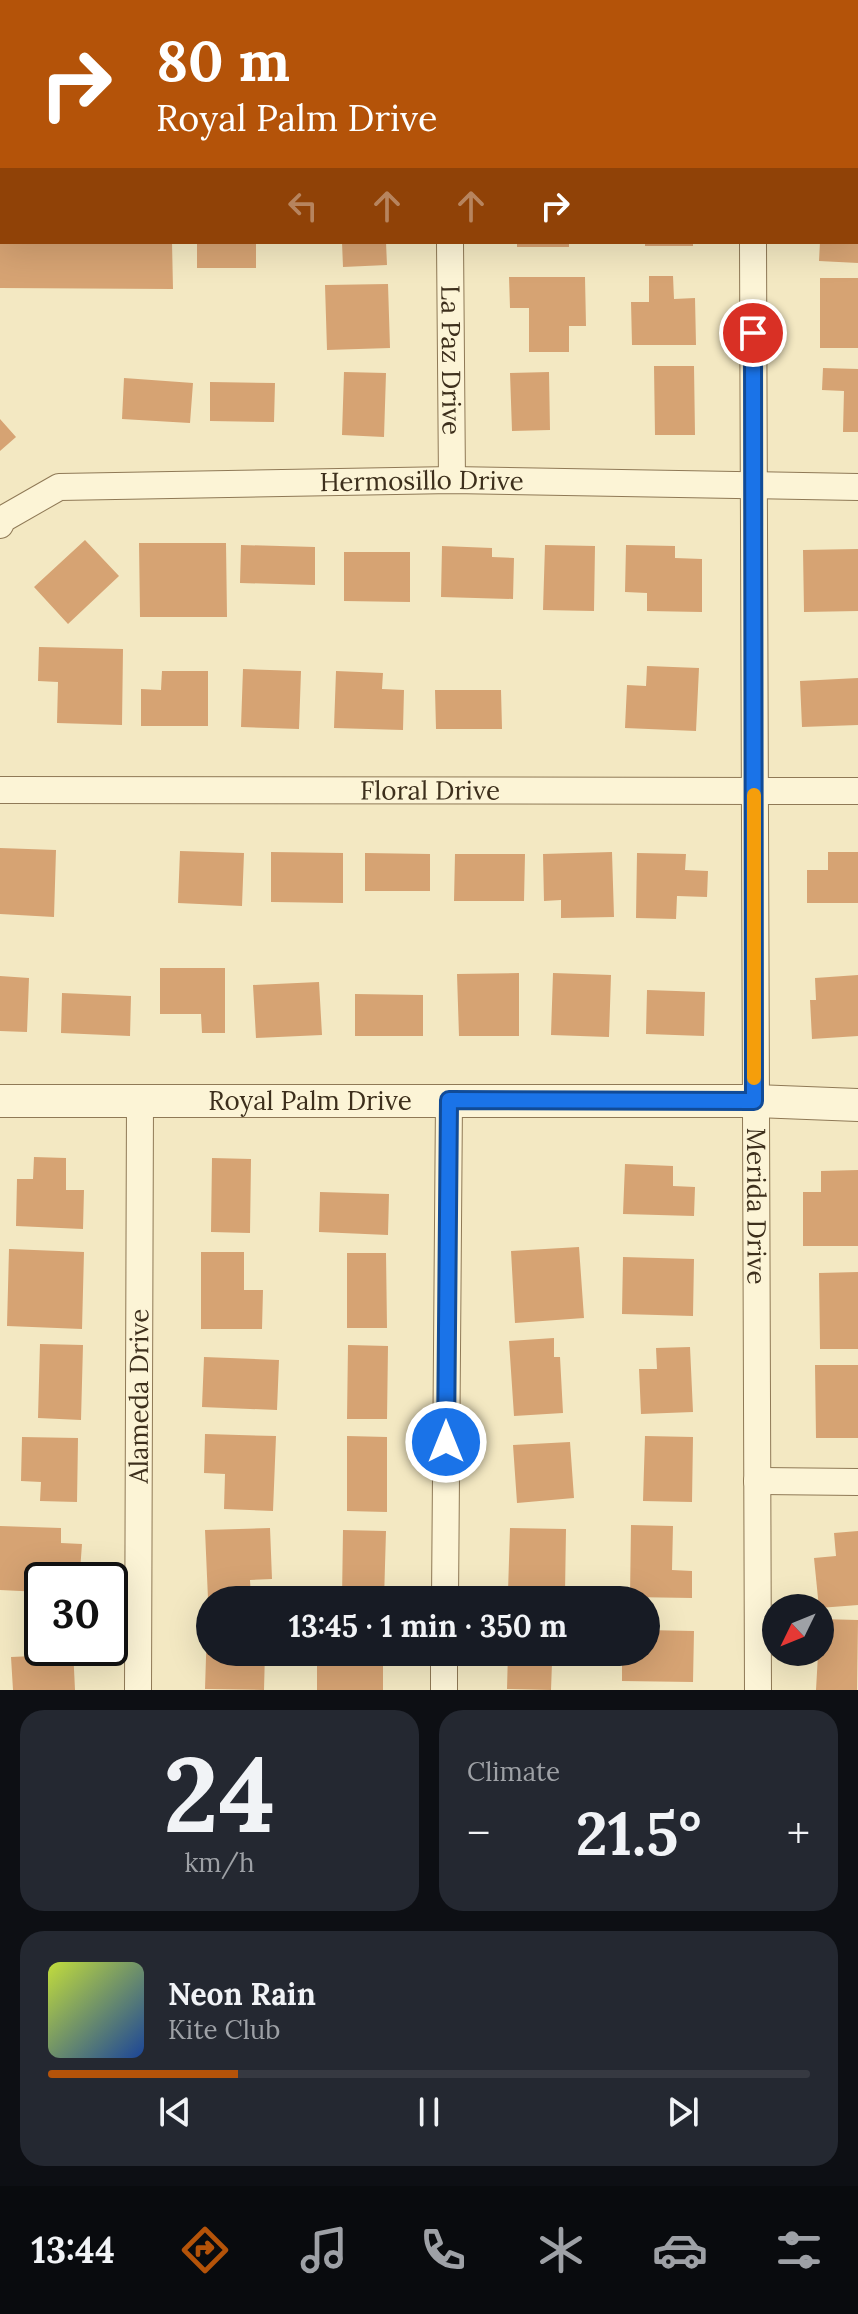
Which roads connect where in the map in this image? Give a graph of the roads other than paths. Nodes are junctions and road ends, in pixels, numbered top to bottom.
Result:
1 (450, 244) edge
2 (753, 244) edge
3 (452, 480) junction
4 (754, 486) junction
5 (858, 487) edge
6 (0, 525) edge
7 (0, 790) edge
8 (754, 790) junction
9 (858, 791) edge
10 (449, 1100) junction
11 (0, 1101) edge
12 (754, 1101) junction
13 (140, 1102) junction
14 (858, 1105) edge
15 (757, 1481) junction
16 (858, 1482) edge
17 (445, 1586) edge
18 (444, 1666) edge
19 (138, 1690) edge
20 (444, 1690) edge
21 (758, 1690) edge

1 - 3 street, La Paz Drive
2 - 4 street, Merida Drive
3 - 4 street, Hermosillo Drive
3 - 6 street, Hermosillo Drive
4 - 5 street, Hermosillo Drive
4 - 8 street, Merida Drive
7 - 8 street, Floral Drive
8 - 9 street, Floral Drive
8 - 12 street, Merida Drive
10 - 12 street, Royal Palm Drive
10 - 13 street, Royal Palm Drive
10 - 17 street
11 - 13 street, Royal Palm Drive
12 - 14 street, Royal Palm Drive
12 - 15 street, Merida Drive
13 - 19 street, Alameda Drive
15 - 16 street
15 - 21 street, Merida Drive
18 - 20 street

